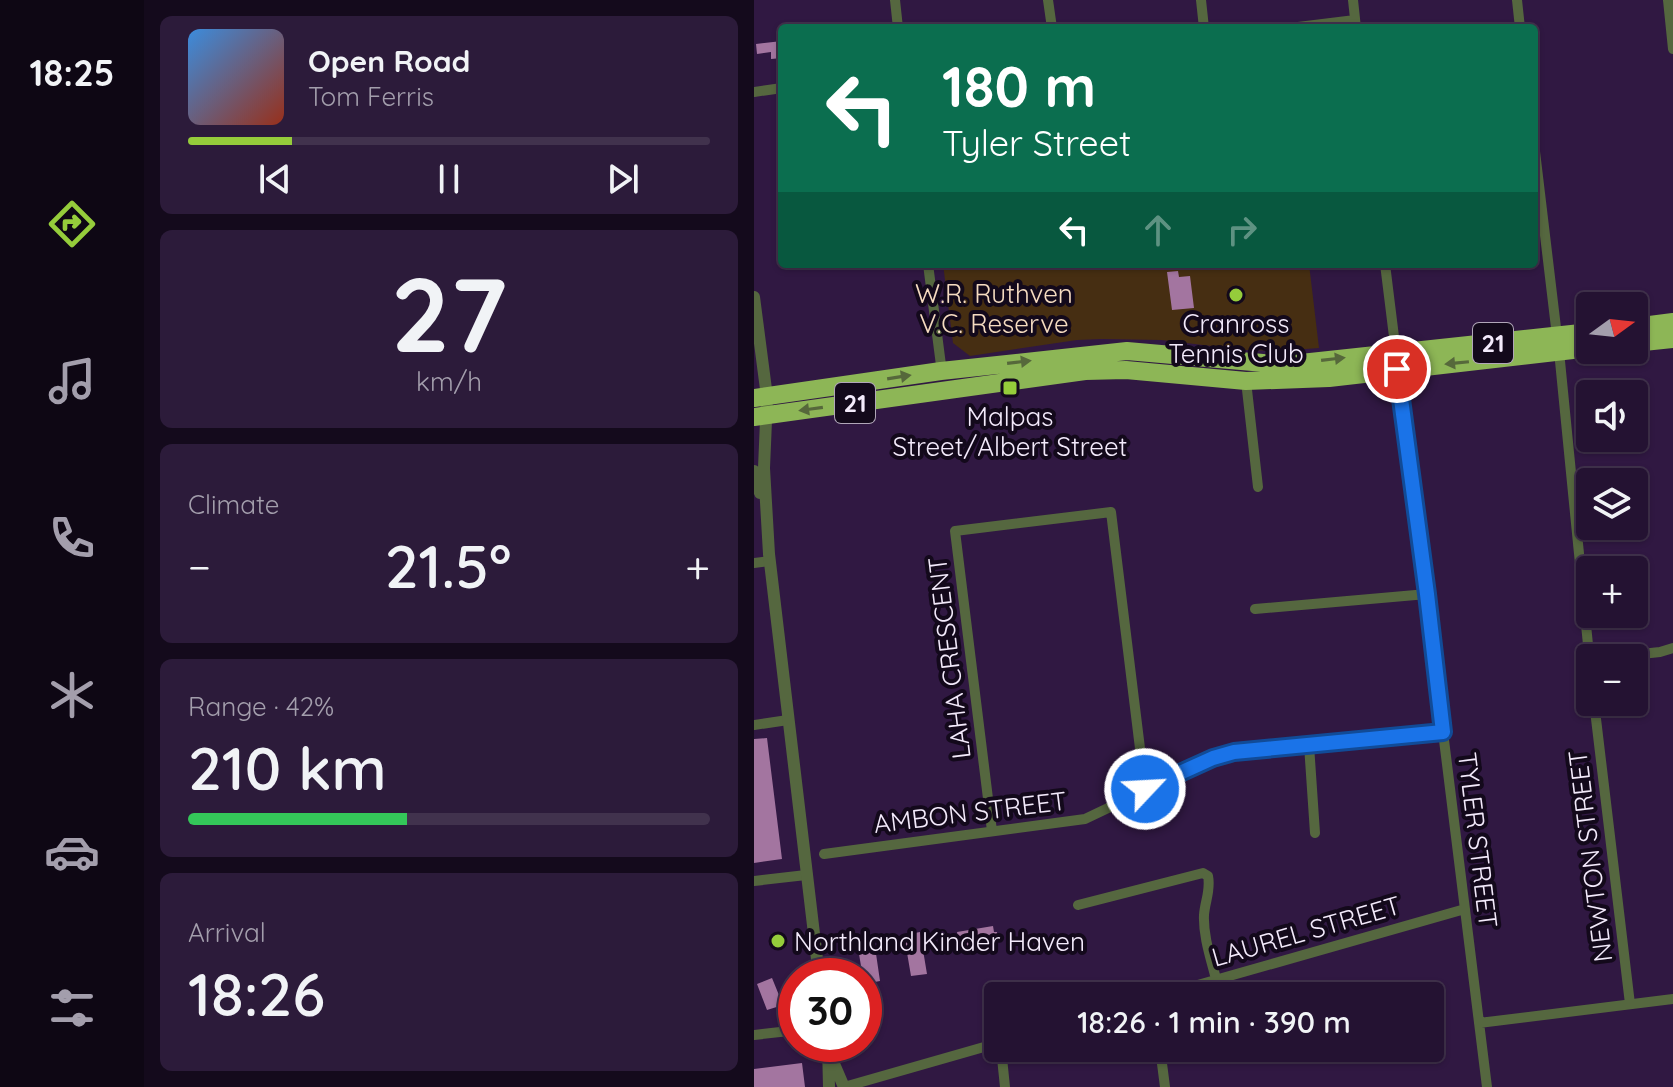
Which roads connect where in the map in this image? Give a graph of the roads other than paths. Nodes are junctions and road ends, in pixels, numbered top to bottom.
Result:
1 (895, 0) edge
2 (1048, 0) edge
3 (1201, 0) edge
4 (1353, 0) edge
5 (1517, 0) edge
6 (1668, 0) edge
7 (898, 24) edge
8 (1051, 24) edge
9 (1204, 24) edge
10 (1356, 24) edge
11 (1520, 24) edge
12 (1673, 49) edge
13 (778, 89) edge
14 (754, 92) edge
15 (1538, 176) edge
16 (928, 268) edge
17 (1385, 268) edge
18 (754, 297) edge
19 (1673, 322) edge
20 (1648, 325) edge
21 (1576, 337) edge
22 (1673, 339) edge
23 (1648, 342) edge
24 (1558, 344) junction
25 (1576, 346) edge
26 (1127, 351) junction
27 (1396, 361) junction
28 (1126, 370) junction
29 (941, 371) junction
30 (1246, 381) junction
31 (944, 391) junction
32 (760, 407) edge
33 (754, 471) edge
34 (1258, 487) dead end
35 (765, 507) junction
36 (770, 561) junction
37 (754, 563) edge
38 (1427, 594) junction
39 (1255, 609) dead end
40 (1588, 644) edge
41 (1673, 648) edge
42 (1648, 653) edge
43 (1596, 716) edge
44 (788, 720) junction
45 (754, 725) edge
46 (1443, 732) junction
47 (1309, 745) junction
48 (1145, 789) junction
49 (992, 831) junction
50 (1315, 833) dead end
51 (824, 854) dead end
52 (806, 875) junction
53 (754, 881) edge
54 (1078, 905) dead end
55 (1465, 909) junction
56 (817, 958) edge
57 (1216, 979) junction
58 (1206, 982) edge
59 (1673, 999) edge
60 (1630, 1004) junction
61 (1479, 1023) junction
62 (778, 1032) edge
63 (754, 1035) edge
64 (984, 1049) edge
65 (828, 1062) edge
66 (834, 1062) edge
67 (1001, 1062) edge
68 (1162, 1062) edge
69 (829, 1087) edge
70 (844, 1087) edge
71 (1005, 1087) edge
72 (1165, 1087) edge
73 (1487, 1087) edge

1 - 7 street
2 - 8 street
3 - 9 street
4 - 10 street
5 - 11 street
6 - 12 street
13 - 14 street
15 - 24 street
16 - 29 street
17 - 27 street, TYLER STREET
18 - 32 street
19 - 20 highway
21 - 24 highway, 21
22 - 23 highway
24 - 25 highway, 21
24 - 27 highway, 21
24 - 40 street
26 -> 27 highway, 21
26 - 28 highway
29 -> 26 highway, 21
27 - 30 highway, 21
27 - 38 street, TYLER STREET
28 - 30 highway, 21
28 - 31 highway, 21
29 - 31 street
32 -> 29 highway, 21
30 - 34 street
31 -> 32 highway, 21
32 - 35 street
33 - 35 street
35 - 36 street
36 - 37 street
36 - 44 street
38 - 39 street
38 - 46 street, TYLER STREET
41 - 42 street
43 - 60 street, NEWTON STREET
44 - 45 street
44 - 52 street
46 - 47 street, AMBON STREET
46 - 55 street, TYLER STREET
47 - 48 street, AMBON STREET
47 - 50 street
48 - 49 street, AMBON STREET
48 - 49 street, LAHA CRESCENT
49 - 51 street, AMBON STREET
52 - 53 street
52 - 56 street
54 - 57 street
55 - 57 street, LAUREL STREET
55 - 61 street, TYLER STREET
57 - 58 street, LAUREL STREET
59 - 60 street
60 - 61 street
61 - 73 street, TYLER STREET
62 - 63 street
64 - 70 street
65 - 69 street
66 - 70 street
67 - 71 street
68 - 72 street

